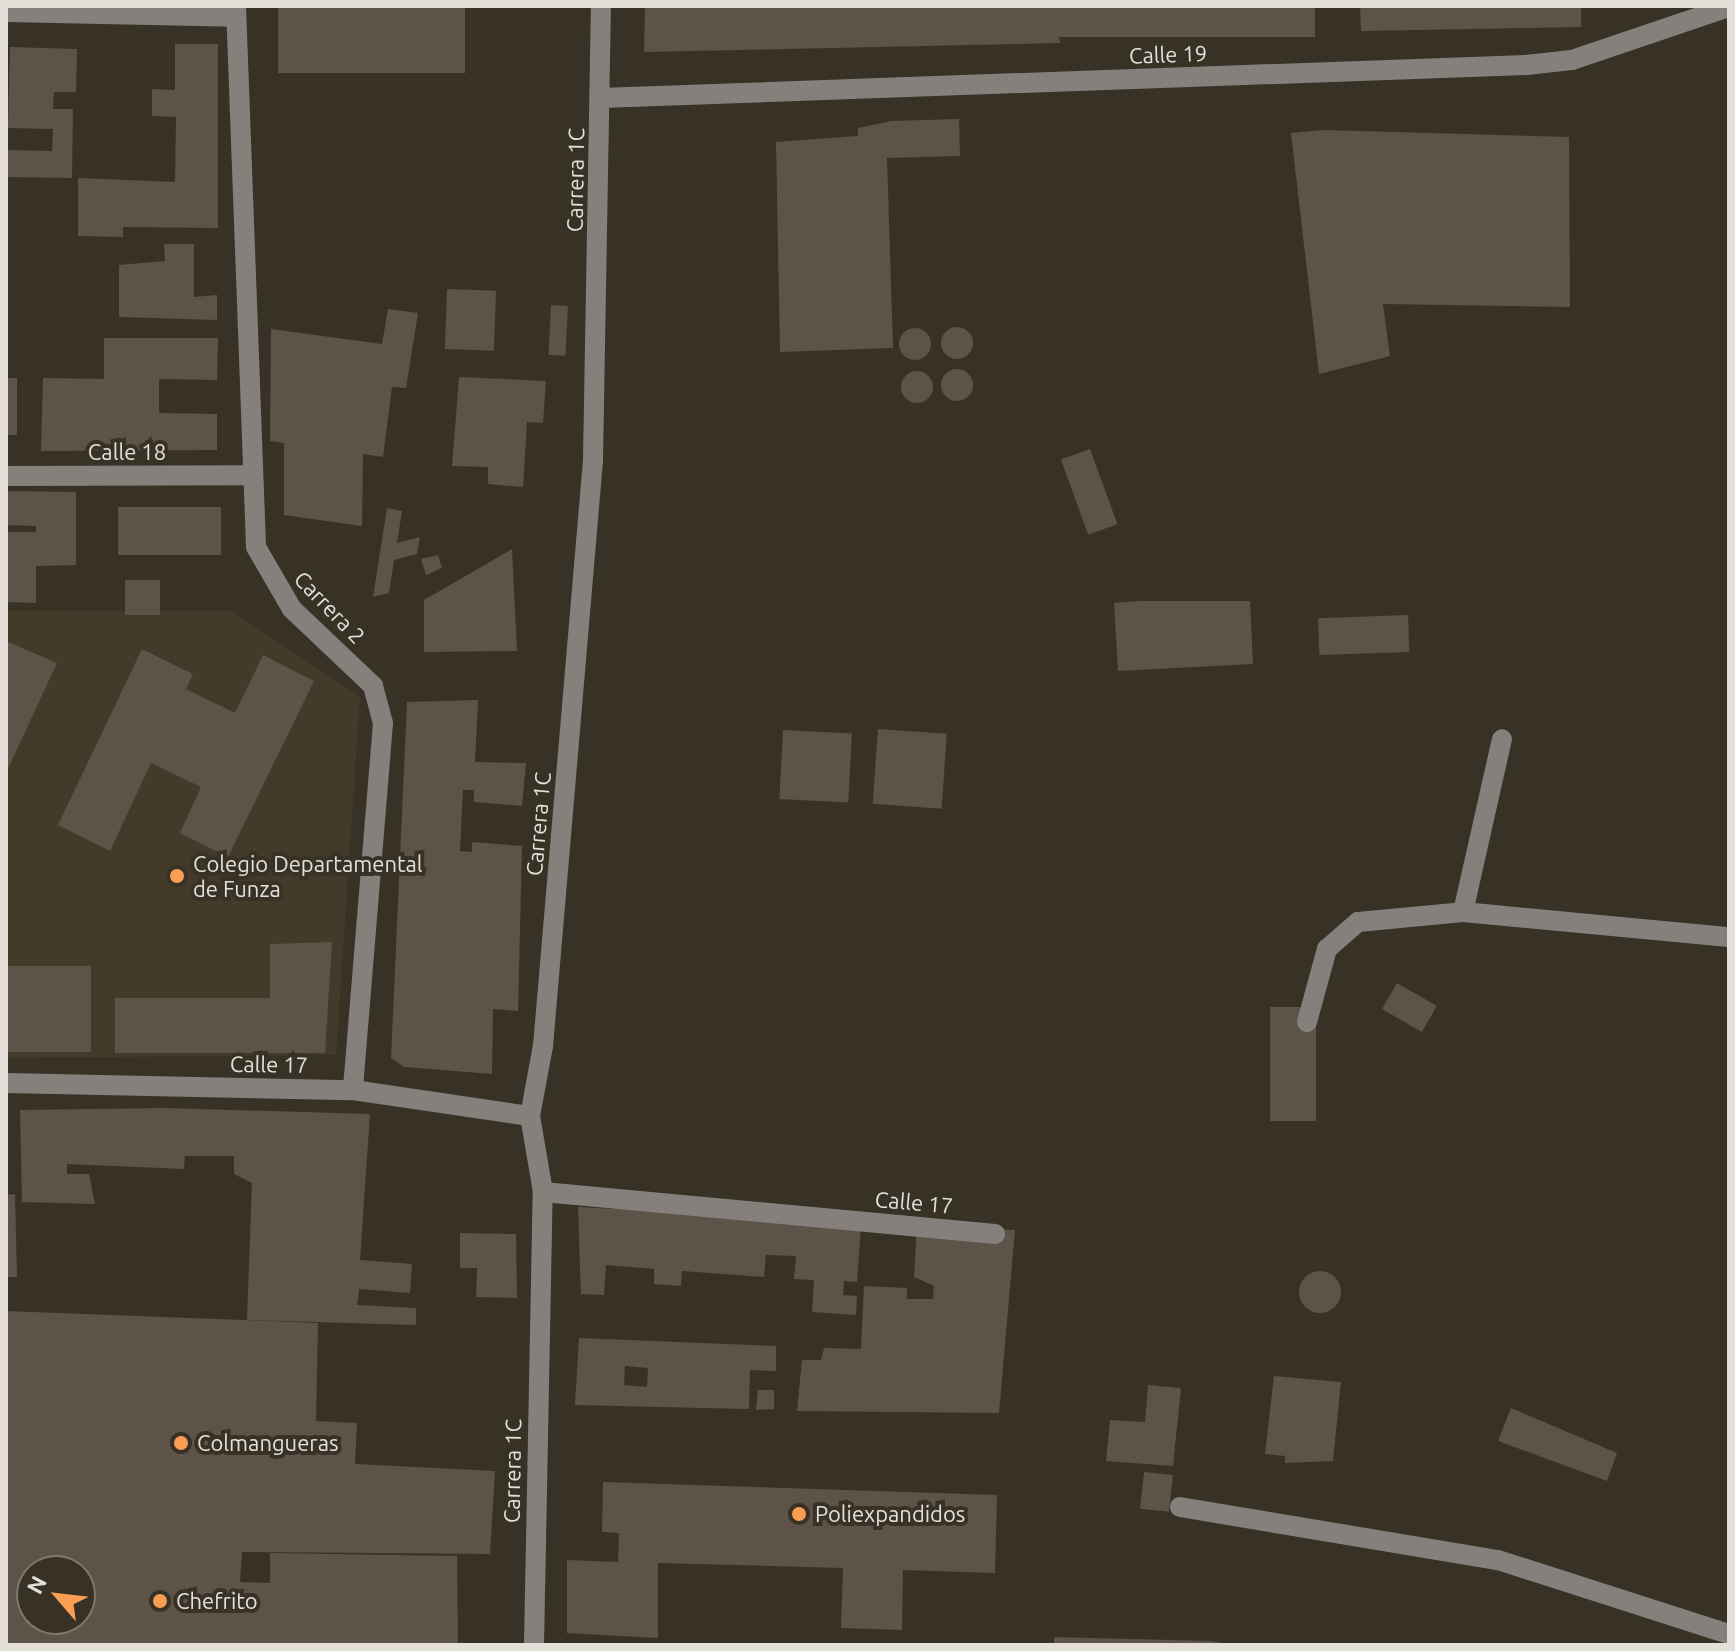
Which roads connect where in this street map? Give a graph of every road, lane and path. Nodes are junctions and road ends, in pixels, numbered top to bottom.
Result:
1 (601, 6) edge
2 (1729, 7) edge
3 (6, 12) edge
4 (236, 12) edge
5 (600, 98) junction
6 (248, 475) junction
7 (6, 476) edge
8 (1502, 739) dead end
9 (1463, 912) junction
10 (1729, 937) edge
11 (1307, 1022) dead end
12 (6, 1083) edge
13 (353, 1090) junction
14 (530, 1116) junction
15 (543, 1192) junction
16 (995, 1234) dead end
17 (1180, 1507) dead end
18 (1729, 1634) edge
19 (534, 1645) edge

1 - 5 street, Carrera 1C
2 - 5 street, Calle 19
3 - 4 street
4 - 6 street, Carrera 2
5 - 14 street, Carrera 1C
6 - 7 street, Calle 18
6 - 13 street, Carrera 2
8 - 9 street
9 - 10 street
9 - 11 street
12 - 13 street, Calle 17
13 - 14 street, Calle 17
14 - 15 street, Carrera 1C
15 - 16 street, Calle 17
15 - 19 street, Carrera 1C
17 - 18 street

